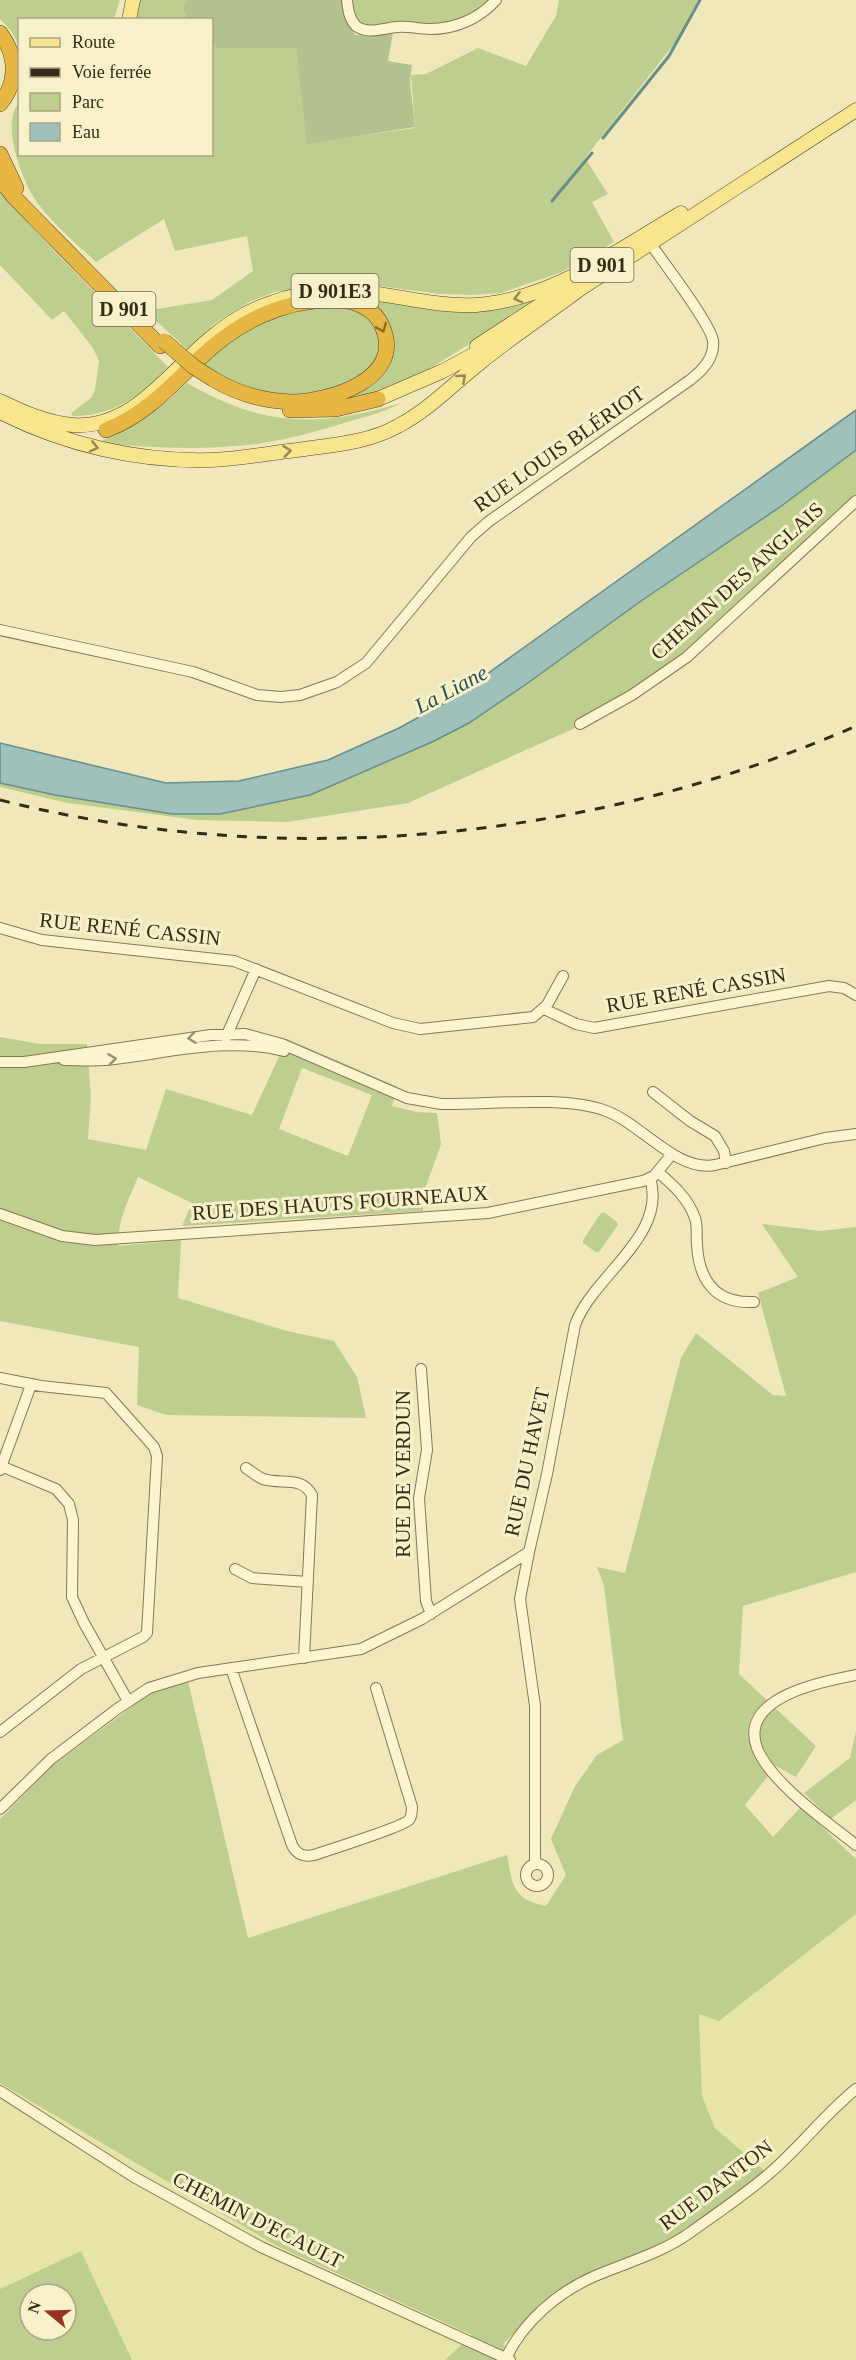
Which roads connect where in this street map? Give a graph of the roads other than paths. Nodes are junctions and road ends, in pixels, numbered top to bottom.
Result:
1 (124, 0) edge
2 (133, 0) edge
3 (347, 0) edge
4 (496, 0) edge
5 (121, 18) edge
6 (129, 18) edge
7 (0, 33) edge
8 (16, 65) edge
9 (8, 97) edge
10 (856, 101) edge
11 (856, 110) edge
12 (0, 154) edge
13 (0, 179) edge
14 (681, 213) junction
15 (36, 218) junction
16 (650, 243) junction
17 (584, 286) junction
18 (211, 382) junction
19 (408, 386) junction
20 (378, 399) joint
21 (0, 401) edge
22 (0, 412) edge
23 (33, 427) junction
24 (106, 430) joint
25 (856, 501) edge
26 (0, 630) edge
27 (580, 724) dead end
28 (0, 928) edge
29 (256, 969) junction
30 (563, 976) dead end
31 (856, 995) edge
32 (544, 1009) junction
33 (228, 1034) junction
34 (223, 1046) junction
35 (309, 1057) junction
36 (40, 1060) junction
37 (0, 1062) edge
38 (653, 1092) dead end
39 (856, 1134) edge
40 (672, 1154) junction
41 (726, 1163) junction
42 (654, 1175) junction
43 (0, 1214) edge
44 (754, 1302) dead end
45 (422, 1369) dead end
46 (0, 1378) edge
47 (31, 1385) junction
48 (0, 1468) edge
49 (246, 1468) dead end
50 (529, 1552) junction
51 (235, 1569) dead end
52 (308, 1582) junction
53 (431, 1614) junction
54 (103, 1658) junction
55 (304, 1658) junction
56 (231, 1668) junction
57 (856, 1675) edge
58 (376, 1688) dead end
59 (128, 1701) junction
60 (0, 1732) edge
61 (2, 1804) edge
62 (856, 1845) edge
63 (535, 1863) dead end
64 (856, 2089) edge
65 (0, 2091) edge
66 (508, 2359) edge

1 - 5 main road
2 - 6 main road
3 - 4 street
7 - 8 highway
8 - 9 highway
10 - 14 main road, D 901
11 - 16 main road, D 901
12 - 15 highway, D 901
13 - 15 highway, D 901
14 - 19 main road, D 901
14 -> 21 main road, D 901E3
15 - 18 highway, D 901
16 - 17 main road, D 901
16 - 26 street, RUE LOUIS BLÉRIOT
17 - 19 main road, D 901
23 -> 17 main road, D 901E3
18 - 20 highway, D 901
24 -> 18 highway, D 901E3
19 - 20 main road, D 901
22 - 23 main road, D 901E3
23 - 24 main road, D 901E3
25 - 27 street, CHEMIN DES ANGLAIS
28 - 29 street, RUE RENÉ CASSIN
29 - 32 street, RUE RENÉ CASSIN
29 - 33 street
30 - 32 street
31 - 32 street, RUE RENÉ CASSIN
33 - 34 street
33 - 35 street
33 -> 36 street
34 - 35 street
36 -> 34 street
35 - 40 street
36 - 37 street
38 - 41 street
39 - 41 street
40 - 41 street
40 - 42 street
42 - 43 street, RUE DES HAUTS FOURNEAUX
42 - 44 street
42 - 50 street, RUE DU HAVET
45 - 53 street, RUE DE VERDUN
46 - 47 street
47 - 48 street
47 - 54 street
48 - 54 street
49 - 52 street
50 - 53 street, RUE DU HAVET
50 - 63 street
51 - 52 street
52 - 55 street
53 - 55 street, RUE DU HAVET
54 - 59 street
54 - 60 street
55 - 56 street, RUE DU HAVET
56 - 58 street
56 - 59 street, RUE DU HAVET
57 - 62 street
59 - 61 street, RUE DU HAVET
64 - 66 street, RUE DANTON
65 - 66 street, CHEMIN D'ECAULT

